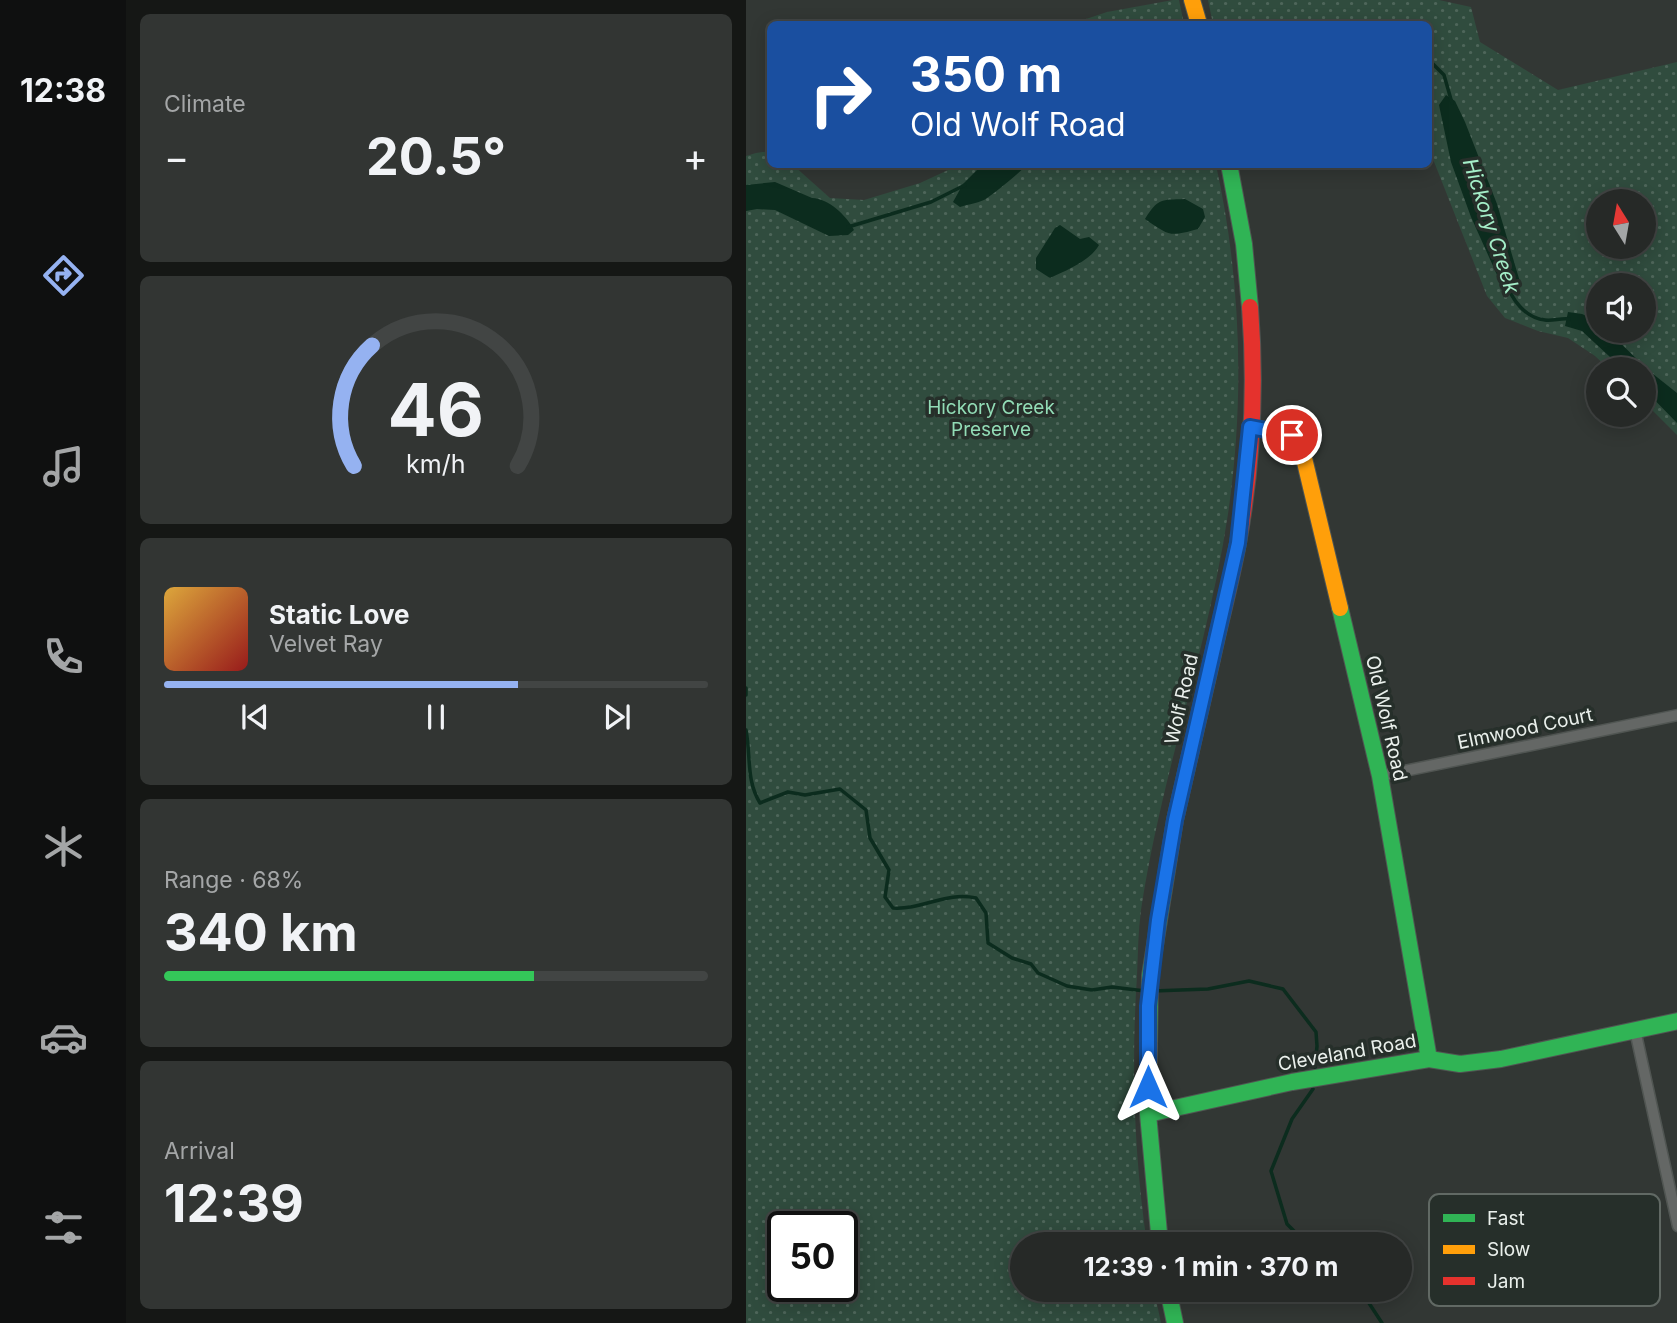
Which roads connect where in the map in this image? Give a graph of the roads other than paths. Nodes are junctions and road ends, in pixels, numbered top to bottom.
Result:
1 (1192, 0) edge
2 (1198, 21) edge
3 (1230, 168) edge
4 (1250, 427) junction
5 (1678, 715) edge
6 (1380, 776) junction
7 (1678, 1021) edge
8 (1634, 1030) junction
9 (1429, 1059) junction
10 (1148, 1114) junction
11 (1678, 1226) edge
12 (1158, 1232) edge
13 (1171, 1302) edge
14 (1175, 1323) edge

1 - 2 street
3 - 4 street, Wolf Road
4 - 6 street, Old Wolf Road
4 - 10 street, Wolf Road
5 - 6 street, Elmwood Court
6 - 9 street, Old Wolf Road
7 - 8 street, Cleveland Road
8 - 9 street, Cleveland Road
8 - 11 street
9 - 10 street, Cleveland Road
10 - 12 street, Wolf Road
13 - 14 street

